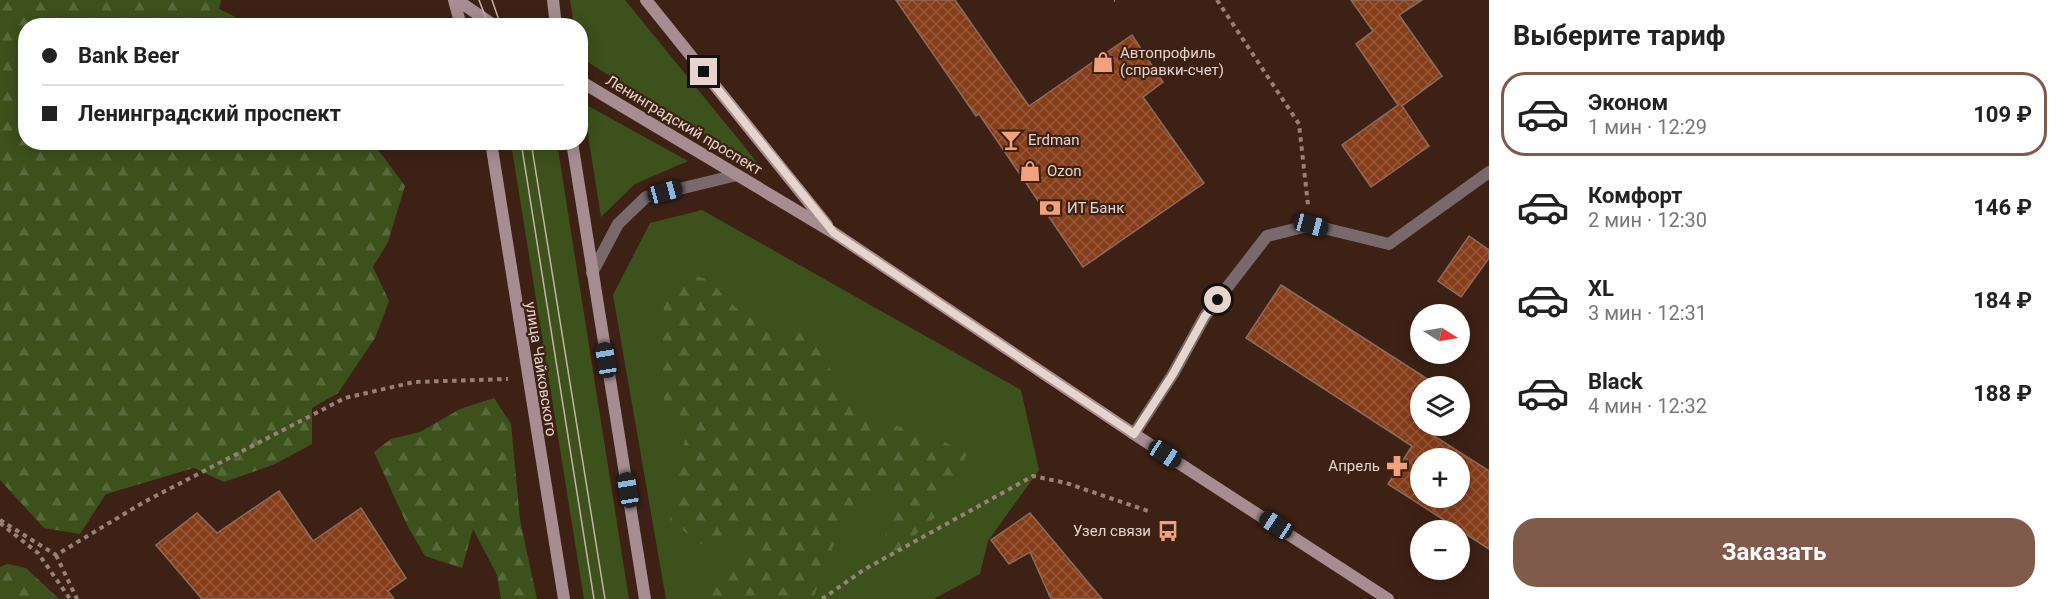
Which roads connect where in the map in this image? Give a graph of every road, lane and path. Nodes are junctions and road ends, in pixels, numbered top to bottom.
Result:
1 (456, 0) edge
2 (553, 0) edge
3 (646, 0) edge
4 (1217, 0) edge
5 (459, 18) edge
6 (483, 18) edge
7 (555, 18) edge
8 (588, 86) edge
9 (492, 150) edge
10 (573, 150) edge
11 (1489, 172) edge
12 (737, 175) junction
13 (1311, 225) junction
14 (834, 233) junction
15 (592, 273) junction
16 (527, 378) junction
17 (1134, 434) junction
18 (1151, 512) dead end
19 (0, 521) edge
20 (56, 555) junction
21 (70, 599) edge
22 (77, 599) edge
23 (564, 599) edge
24 (645, 599) edge
25 (822, 599) edge
26 (1388, 599) edge

1 - 5 main road
1 - 6 main road
2 - 7 main road
3 - 14 main road, Ленинградский проспект
4 - 13 path
8 - 12 main road, Ленинградский проспект
9 - 16 main road, улица Чайковского
10 - 15 main road
11 - 13 street
12 - 14 main road, Ленинградский проспект
12 - 15 street
13 - 17 street
14 - 17 main road, Ленинградский проспект
15 - 24 main road
16 - 20 path
16 - 23 main road, улица Чайковского
17 - 26 main road, Ленинградский проспект
18 - 25 path
19 - 20 path
19 - 21 path
20 - 22 path

